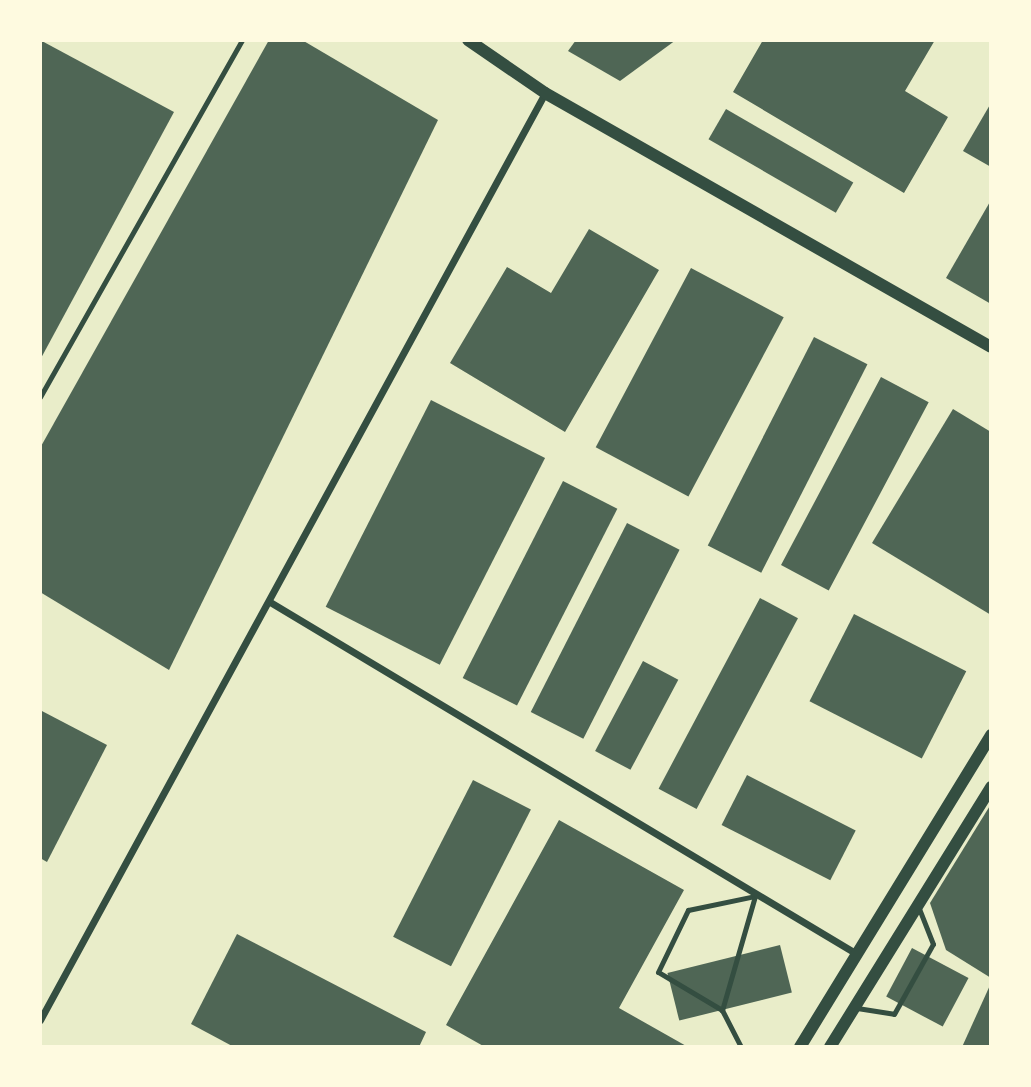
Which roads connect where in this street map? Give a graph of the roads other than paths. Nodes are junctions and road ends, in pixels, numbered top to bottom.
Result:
1 (243, 40) edge
2 (468, 40) edge
3 (545, 93) junction
4 (991, 347) edge
5 (40, 397) edge
6 (270, 603) junction
7 (991, 735) edge
8 (991, 787) edge
9 (755, 896) junction
10 (918, 905) junction
11 (855, 953) junction
12 (853, 1008) junction
13 (722, 1010) junction
14 (40, 1020) edge
15 (741, 1047) edge
16 (800, 1047) edge
17 (830, 1047) edge

1 - 5 lane
2 - 3 street
3 - 4 street
3 - 6 street
6 - 9 street
6 - 14 street
7 - 11 street
8 - 10 street
9 - 11 street
9 - 13 lane
9 - 13 lane
10 - 12 street
10 - 12 lane
11 - 16 street
12 - 17 street
13 - 15 lane

